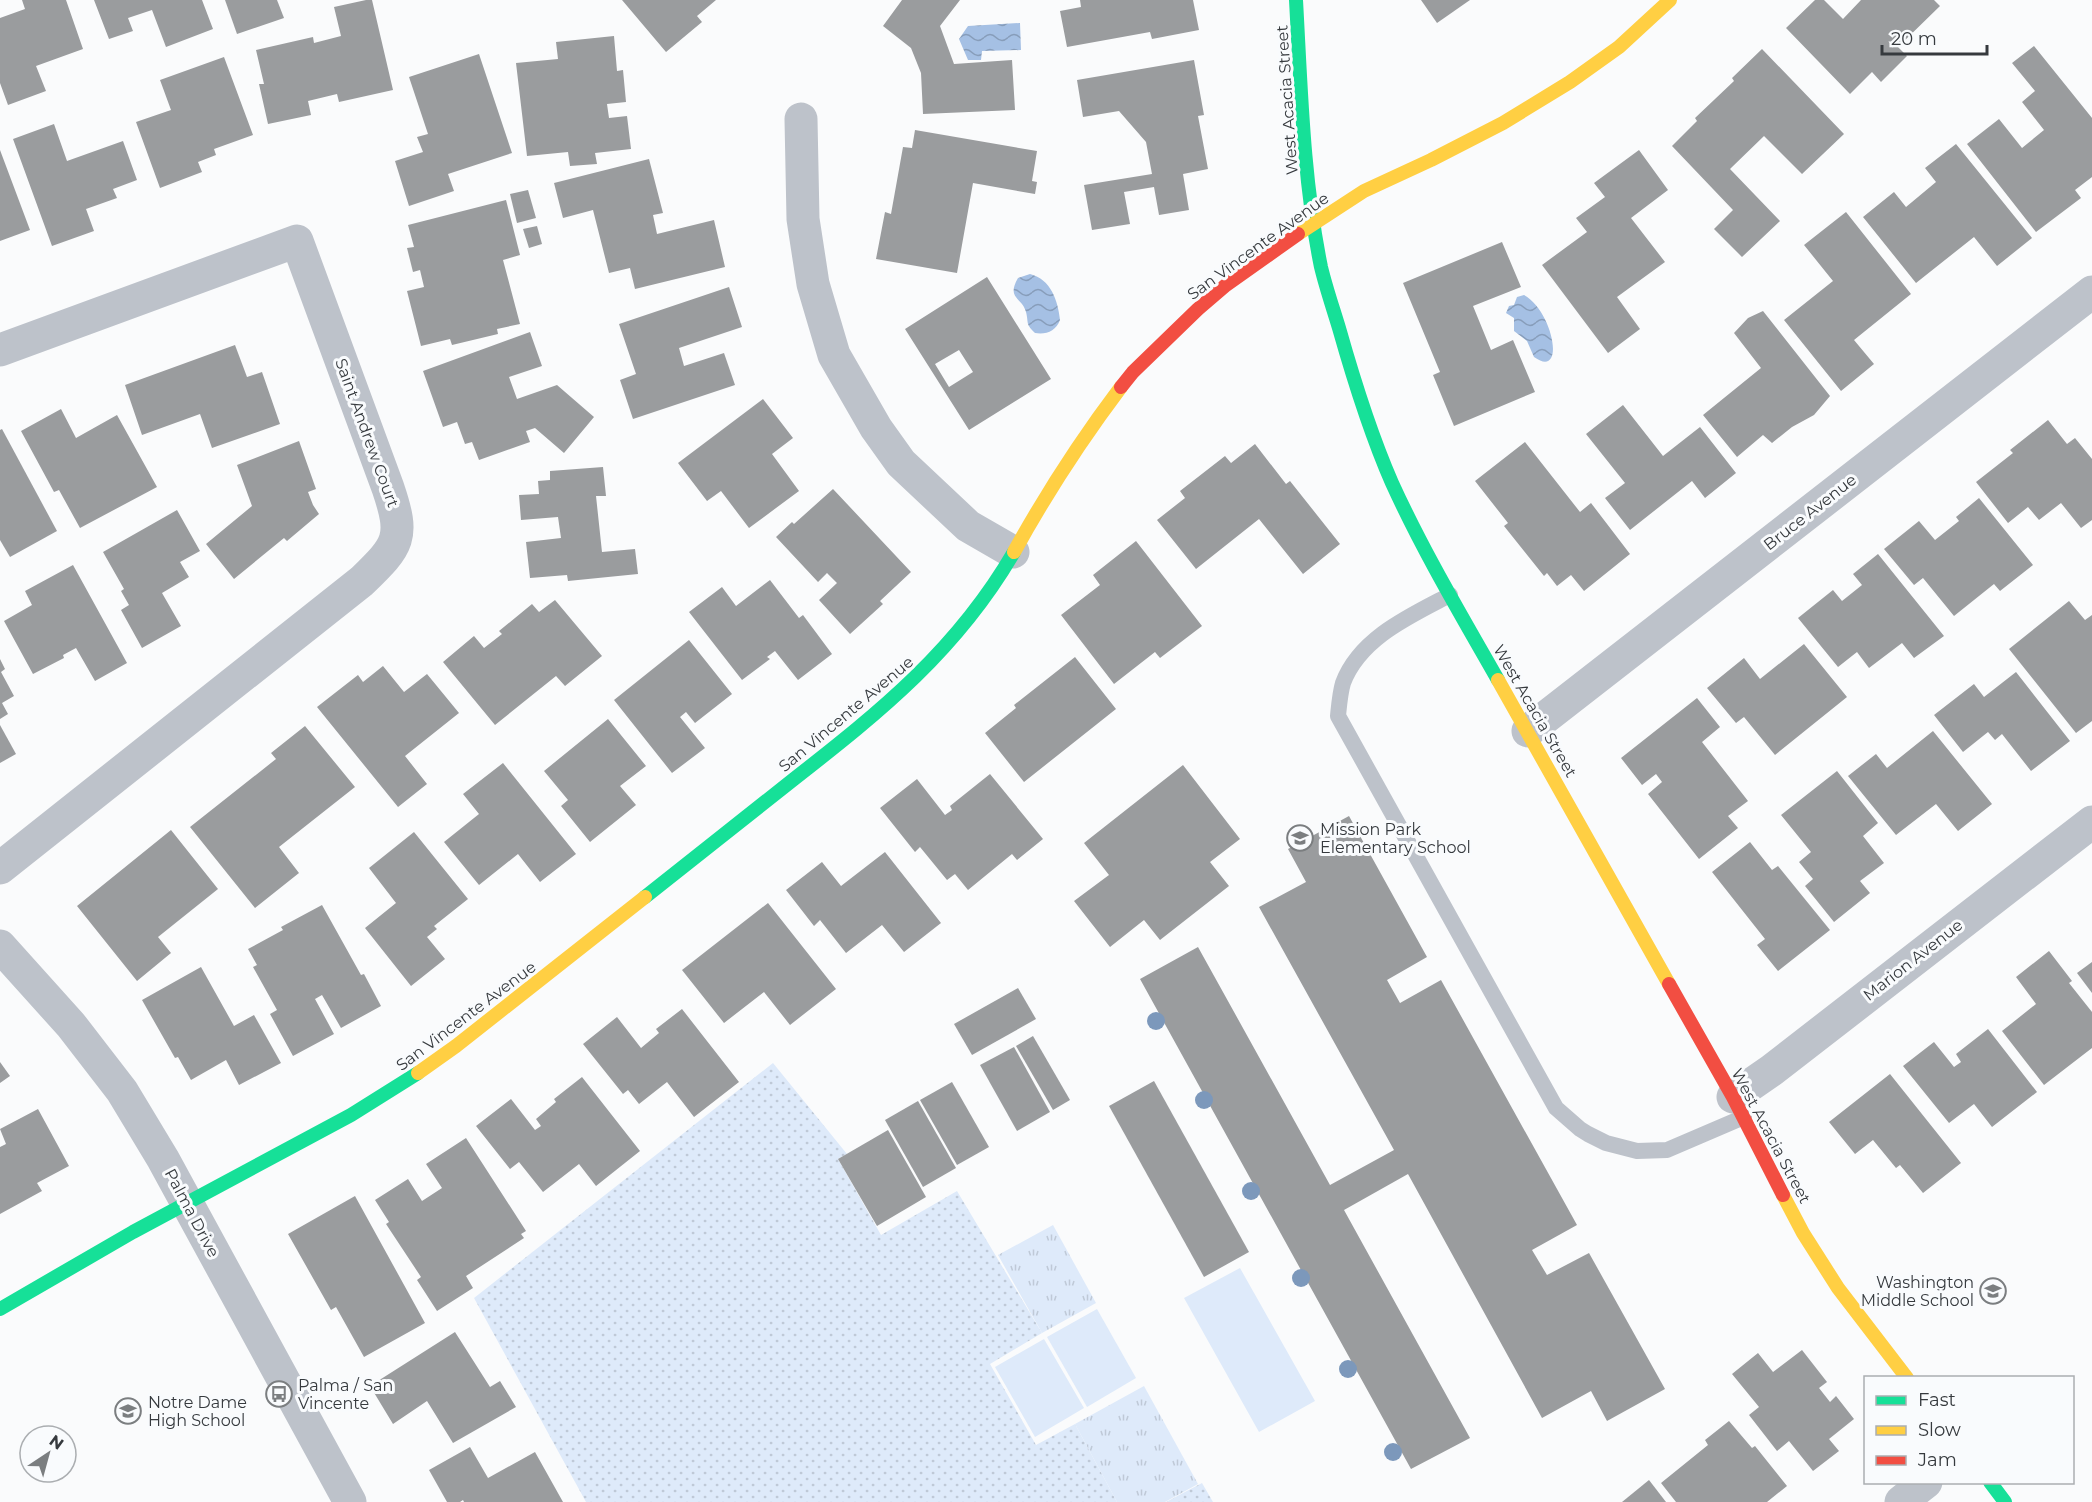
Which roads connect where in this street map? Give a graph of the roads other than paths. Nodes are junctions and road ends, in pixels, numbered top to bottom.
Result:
1 (1296, 0) edge
2 (1670, 0) edge
3 (801, 118) dead end
4 (1314, 222) junction
5 (2092, 292) edge
6 (0, 350) edge
7 (1013, 552) junction
8 (1450, 595) junction
9 (1528, 731) junction
10 (2092, 822) edge
11 (0, 868) edge
12 (0, 946) edge
13 (1739, 1107) junction
14 (186, 1204) junction
15 (0, 1309) edge
16 (1905, 1376) edge
17 (1924, 1484) edge
18 (1992, 1484) edge
19 (350, 1502) edge
20 (1901, 1502) edge
21 (2005, 1502) edge

1 - 4 street, West Acacia Street
2 - 4 street, San Vincente Avenue
3 - 7 street
4 - 7 street, San Vincente Avenue
4 - 8 street, West Acacia Street
5 - 9 street, Bruce Avenue
6 - 11 street, Saint Andrew Court
7 - 14 street, San Vincente Avenue
8 - 9 street, West Acacia Street
8 - 13 lane
9 - 13 street, West Acacia Street
10 - 13 street, Marion Avenue
12 - 14 street, Palma Drive
13 - 16 street, West Acacia Street
14 - 15 street, San Vincente Avenue
14 - 19 street, Palma Drive
17 - 20 street
18 - 21 street

